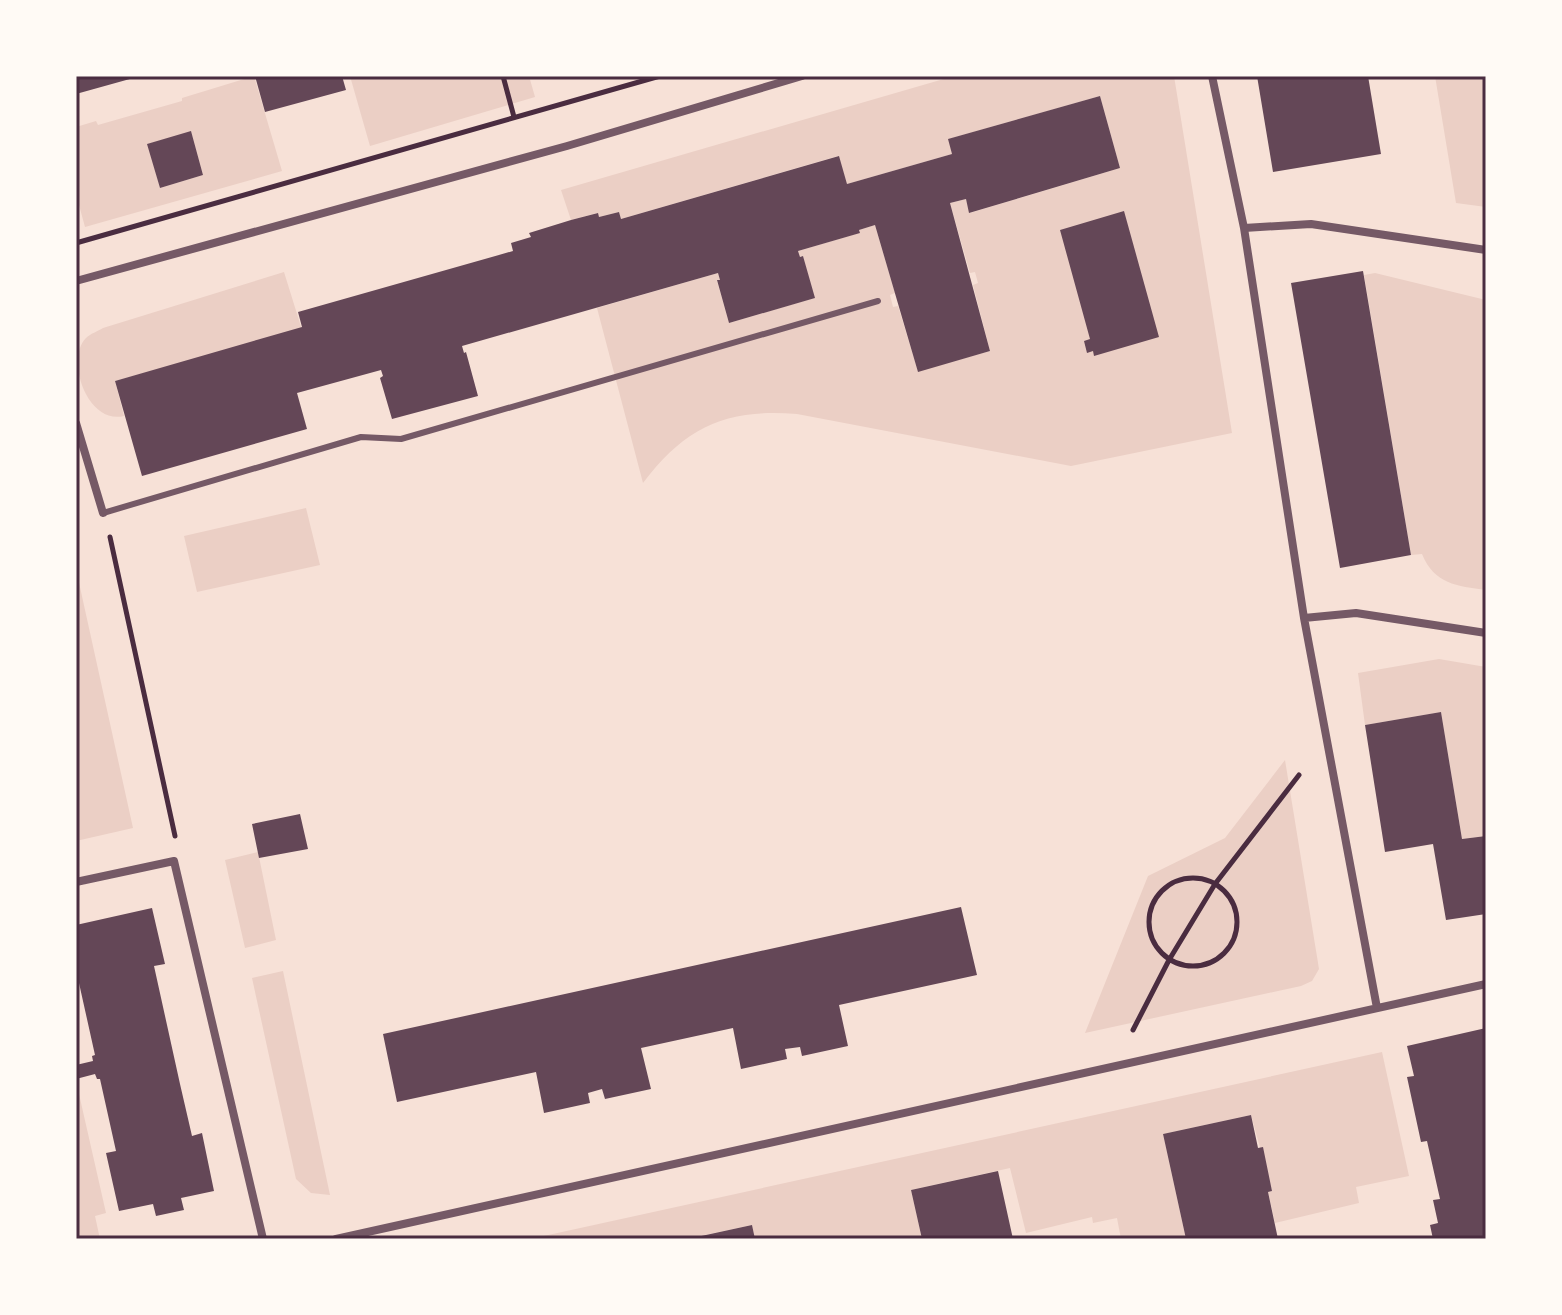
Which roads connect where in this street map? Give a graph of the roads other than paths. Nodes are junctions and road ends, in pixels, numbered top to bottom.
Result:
1 (802, 76) edge
2 (1212, 76) edge
3 (1244, 228) junction
4 (1486, 250) edge
5 (76, 281) edge
6 (878, 301) dead end
7 (76, 423) edge
8 (103, 513) joint
9 (1304, 618) junction
10 (1486, 633) edge
11 (76, 882) edge
12 (1486, 984) edge
13 (1377, 1008) junction
14 (263, 1239) edge
15 (336, 1239) edge

1 - 5 street
2 - 3 street
3 - 4 street
3 - 9 street
6 - 8 lane
7 - 8 street
9 - 10 street
9 - 13 street
11 - 14 street
12 - 13 street
13 - 15 street

